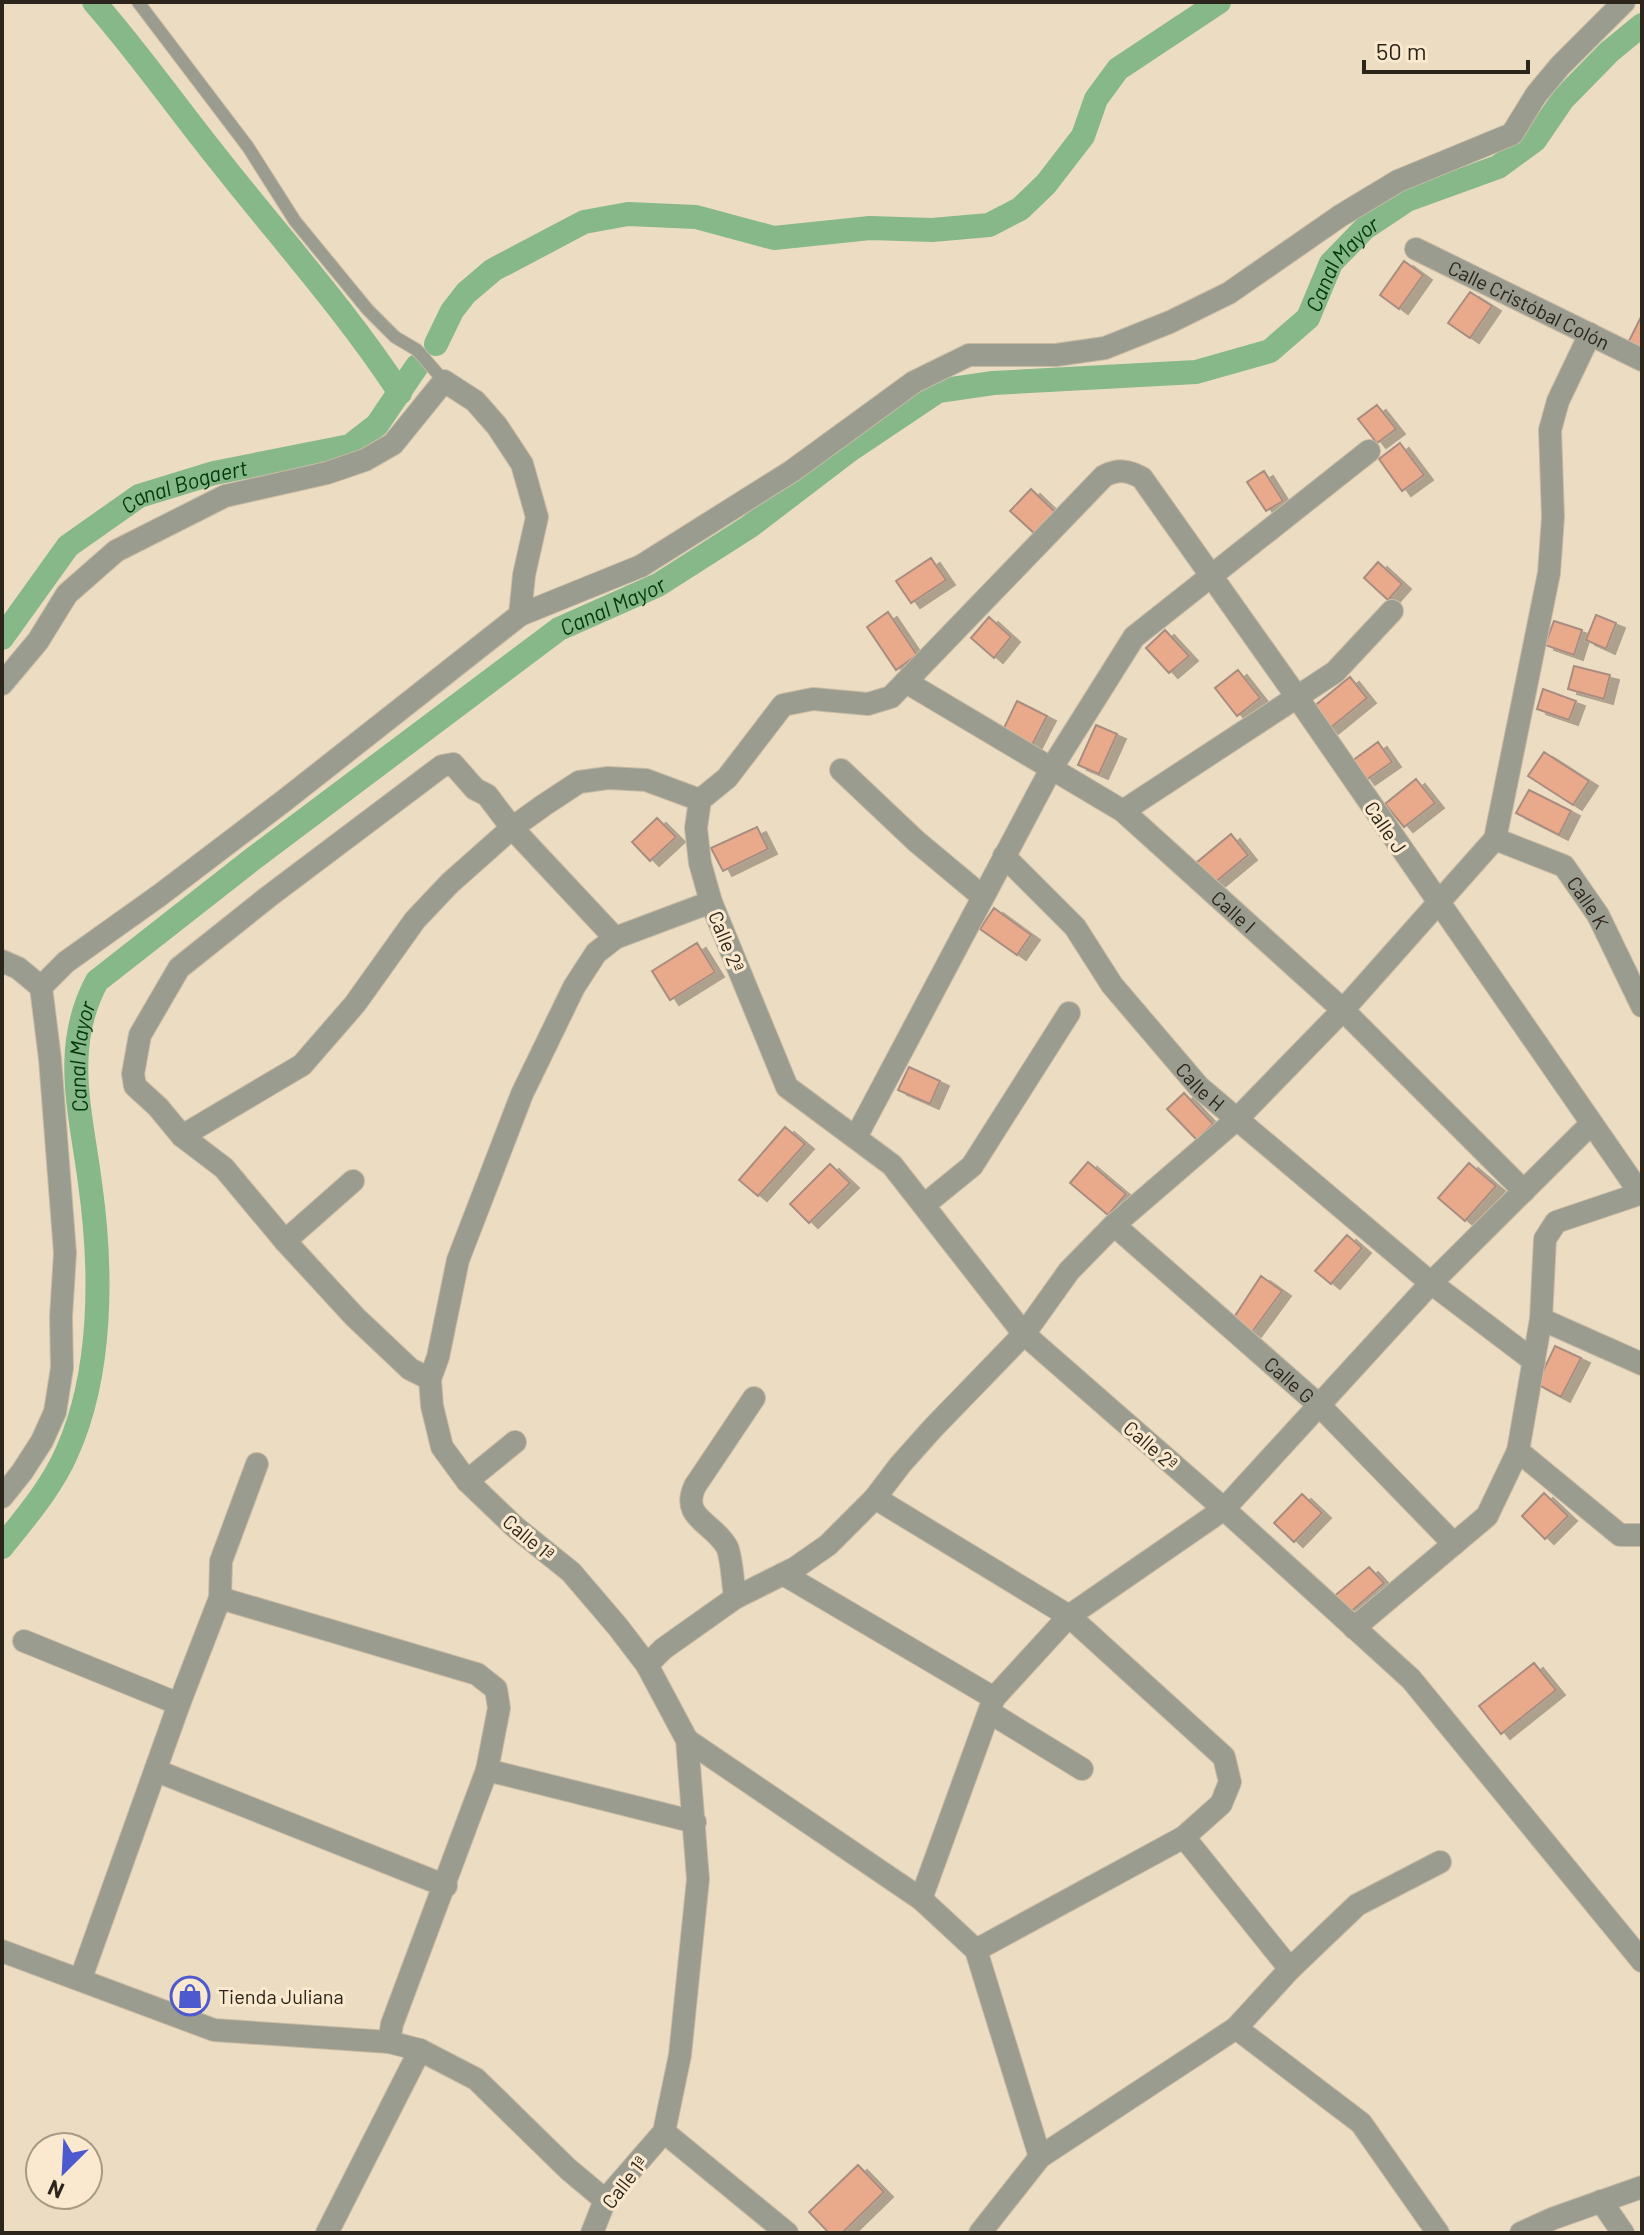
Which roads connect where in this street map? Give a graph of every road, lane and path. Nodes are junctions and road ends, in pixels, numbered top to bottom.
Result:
1 (138, 2) edge
2 (1624, 2) edge
3 (1416, 249) dead end
4 (1590, 334) junction
5 (1642, 360) edge
6 (444, 381) junction
7 (1369, 451) dead end
8 (1211, 577) junction
9 (1392, 611) dead end
10 (520, 615) junction
11 (906, 682) junction
12 (2, 684) edge
13 (1297, 697) junction
14 (1051, 769) junction
15 (841, 770) dead end
16 (700, 800) junction
17 (1123, 811) junction
18 (512, 828) junction
19 (1495, 839) junction
20 (1004, 856) junction
21 (983, 897) junction
22 (711, 902) junction
23 (1439, 904) junction
24 (615, 938) junction
25 (2, 961) edge
26 (41, 987) junction
27 (1642, 1006) edge
28 (1343, 1010) junction
29 (1069, 1013) dead end
30 (1237, 1119) junction
31 (1591, 1124) junction
32 (182, 1136) junction
33 (856, 1137) junction
34 (353, 1181) dead end
35 (1524, 1191) junction
36 (1641, 1193) edge
37 (924, 1205) junction
38 (1114, 1225) junction
39 (285, 1241) junction
40 (1431, 1283) junction
41 (1541, 1319) junction
42 (1024, 1334) junction
43 (1534, 1361) junction
44 (1642, 1364) edge
45 (430, 1379) junction
46 (754, 1398) dead end
47 (1320, 1406) junction
48 (515, 1442) dead end
49 (1518, 1451) junction
50 (257, 1464) dead end
51 (467, 1481) junction
52 (2, 1497) edge
53 (875, 1498) junction
54 (1224, 1509) junction
55 (1642, 1535) edge
56 (1454, 1544) junction
57 (783, 1574) junction
58 (220, 1598) junction
59 (735, 1598) junction
60 (1069, 1616) junction
61 (1354, 1628) junction
62 (24, 1641) dead end
63 (647, 1665) junction
64 (179, 1704) junction
65 (991, 1705) junction
66 (687, 1740) junction
67 (1082, 1769) dead end
68 (487, 1770) junction
69 (157, 1771) junction
70 (695, 1822) junction
71 (1184, 1837) junction
72 (1440, 1862) dead end
73 (446, 1886) junction
74 (921, 1899) junction
75 (976, 1950) junction
76 (2, 1951) edge
77 (1642, 1961) edge
78 (1290, 1969) junction
79 (81, 1978) junction
80 (1236, 2028) junction
81 (389, 2042) junction
82 (420, 2050) junction
83 (664, 2132) junction
84 (1040, 2157) junction
85 (1642, 2187) edge
86 (605, 2200) junction
87 (1601, 2201) junction
88 (327, 2233) edge
89 (592, 2233) edge
90 (787, 2233) edge
91 (980, 2233) edge
92 (1438, 2233) edge
93 (1521, 2233) edge
94 (1623, 2233) edge

1 - 6 lane
2 - 10 street
3 - 4 street, Calle Cristóbal Colón
4 - 5 street, Calle Cristóbal Colón
4 - 19 street
6 - 10 street
6 - 12 street
7 - 8 street
8 - 11 street, Calle J
8 - 13 street, Calle J
8 - 14 street
9 - 13 street
10 - 26 street
11 - 14 street, Calle I
11 - 16 street
13 - 17 street
13 - 23 street, Calle J
14 - 17 street, Calle I
14 - 20 street
15 - 21 street
16 - 18 street
16 - 22 street, Calle 2ª
17 - 28 street, Calle I
18 - 24 street
18 - 32 street
18 - 32 street
19 - 23 street
19 - 27 street, Calle K
20 - 21 street
20 - 30 street, Calle H
21 - 33 street
22 - 24 street, Calle 1ª
22 - 33 street, Calle 2ª
23 - 28 street
23 - 31 street, Calle J
24 - 45 street, Calle 1ª
25 - 26 street
26 - 52 street
28 - 30 street
28 - 35 street, Calle I
29 - 37 street
30 - 38 street
30 - 40 street, Calle H
31 - 35 street
31 - 36 street, Calle J
32 - 39 street
33 - 37 street, Calle 2ª
34 - 39 street
35 - 40 street
36 - 41 street
37 - 42 street, Calle 2ª
38 - 42 street
38 - 47 street, Calle G
39 - 45 street
40 - 43 street, Calle H
40 - 47 street
41 - 43 street
41 - 44 street
42 - 53 street
42 - 54 street, Calle 2ª
43 - 49 street
45 - 51 street, Calle 1ª
46 - 59 street
47 - 54 street
47 - 56 street, Calle G
48 - 51 street
49 - 55 street
49 - 56 street
50 - 58 street
51 - 63 street, Calle 1ª
53 - 57 street
53 - 60 street
54 - 60 street
54 - 61 street, Calle 2ª
56 - 61 street
57 - 59 street
57 - 65 street
58 - 64 street
58 - 68 street
59 - 63 street
60 - 65 street
60 - 71 street
61 - 77 street, Calle 2ª
62 - 64 street
63 - 66 street, Calle 1ª
64 - 69 street
65 - 67 street
65 - 74 street
66 - 70 street, Calle 1ª
66 - 74 street
68 - 70 street
68 - 73 street
69 - 73 street
69 - 79 street
70 - 83 street, Calle 1ª
71 - 75 street
71 - 78 street
72 - 78 street
73 - 81 street
74 - 75 street
75 - 84 street
76 - 79 street
78 - 80 street
79 - 81 street
80 - 84 street
80 - 92 street
81 - 82 street
82 - 86 street
82 - 88 street
83 - 86 street, Calle 1ª
83 - 90 street
84 - 91 street
85 - 87 street
86 - 89 street, Calle 1ª
87 - 93 street
87 - 94 street

